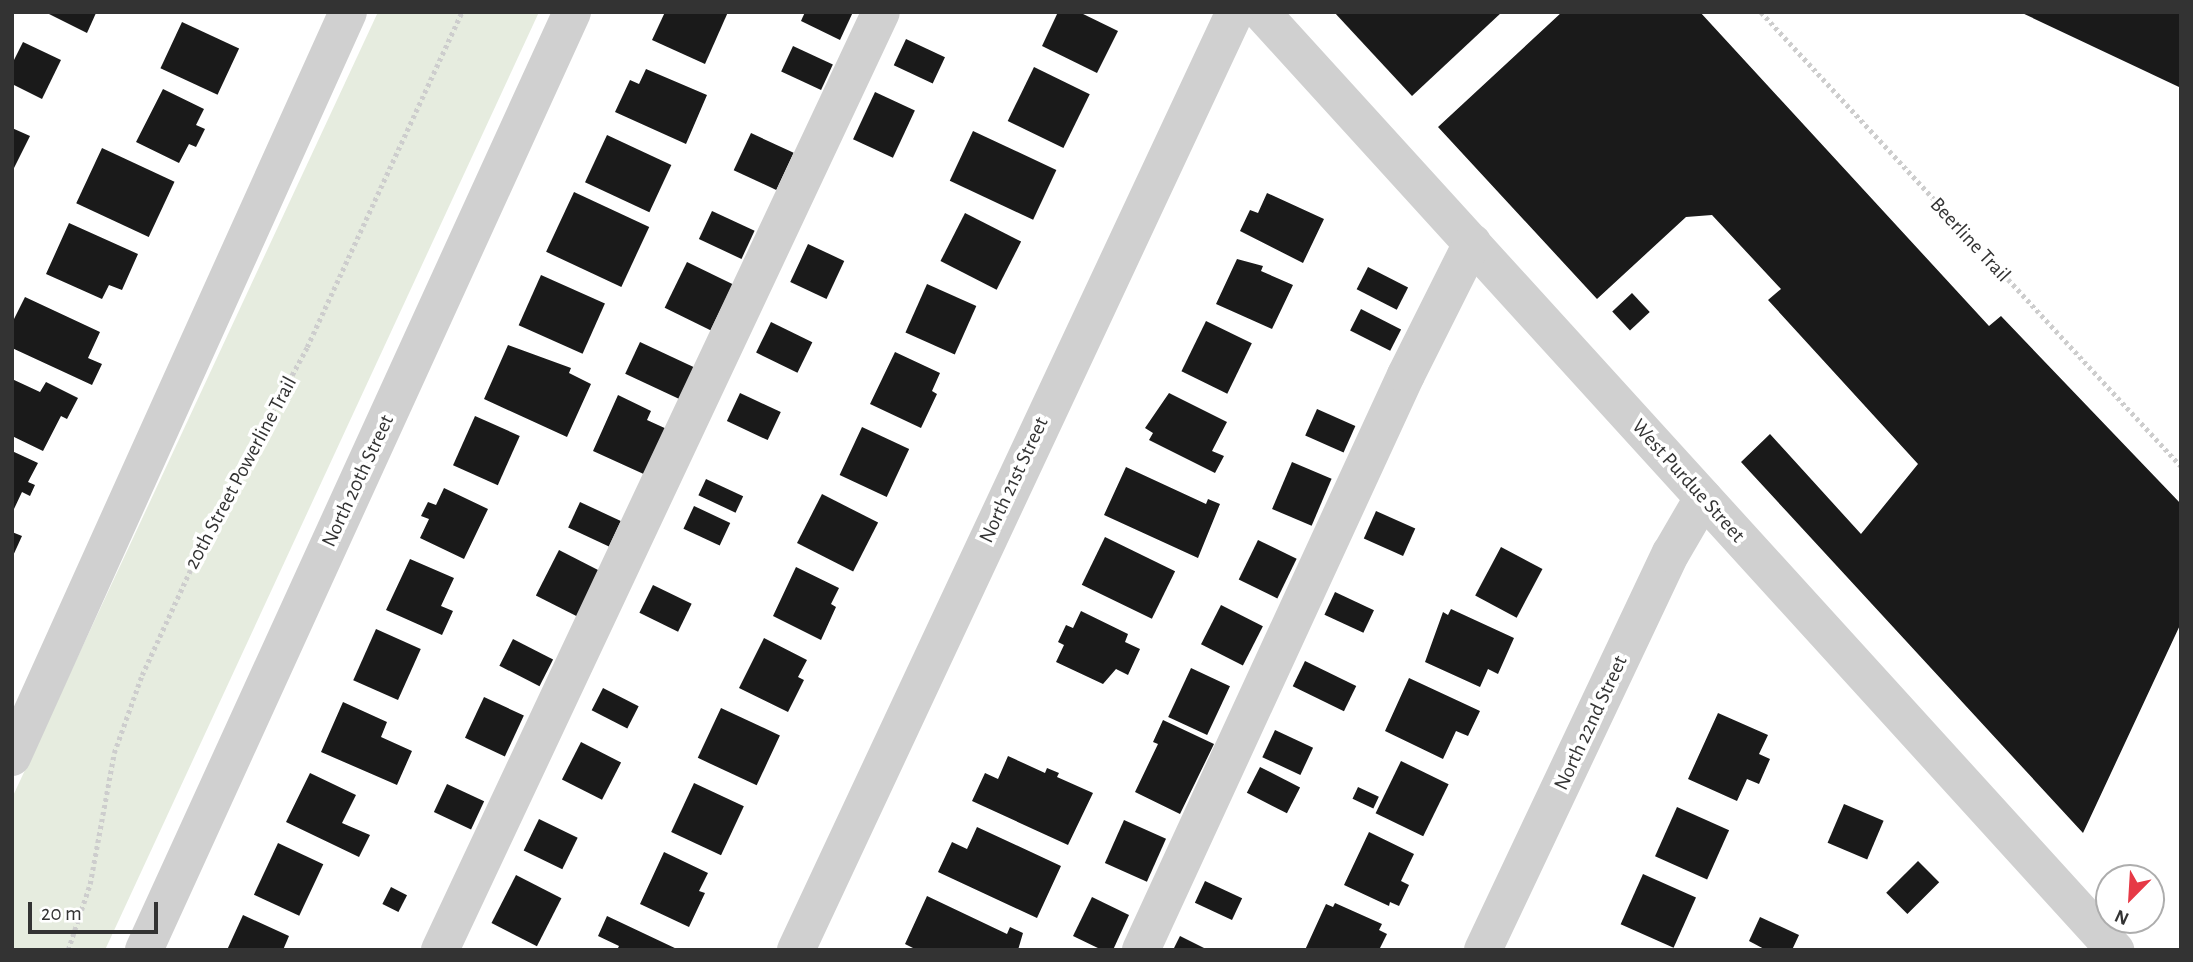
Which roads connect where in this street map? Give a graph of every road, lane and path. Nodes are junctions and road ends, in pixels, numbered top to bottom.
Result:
1 (348, 12) edge
2 (462, 12) edge
3 (572, 12) edge
4 (881, 12) edge
5 (1235, 12) edge
6 (1261, 12) edge
7 (1761, 12) edge
8 (1472, 243) junction
9 (2181, 466) edge
10 (1703, 498) junction
11 (12, 757) edge
12 (68, 950) edge
13 (144, 950) edge
14 (440, 950) edge
15 (796, 950) edge
16 (1140, 950) edge
17 (1483, 950) edge
18 (2115, 950) edge

1 - 11 street
2 - 12 path, 20th Street Powerline Trail
3 - 13 street, North 20th Street
4 - 14 street
5 - 15 street, North 21st Street
6 - 8 street, West Purdue Street
7 - 9 path, Beerline Trail
8 - 10 street, West Purdue Street
8 - 16 street
10 - 17 street, North 22nd Street
10 - 18 street, West Purdue Street

